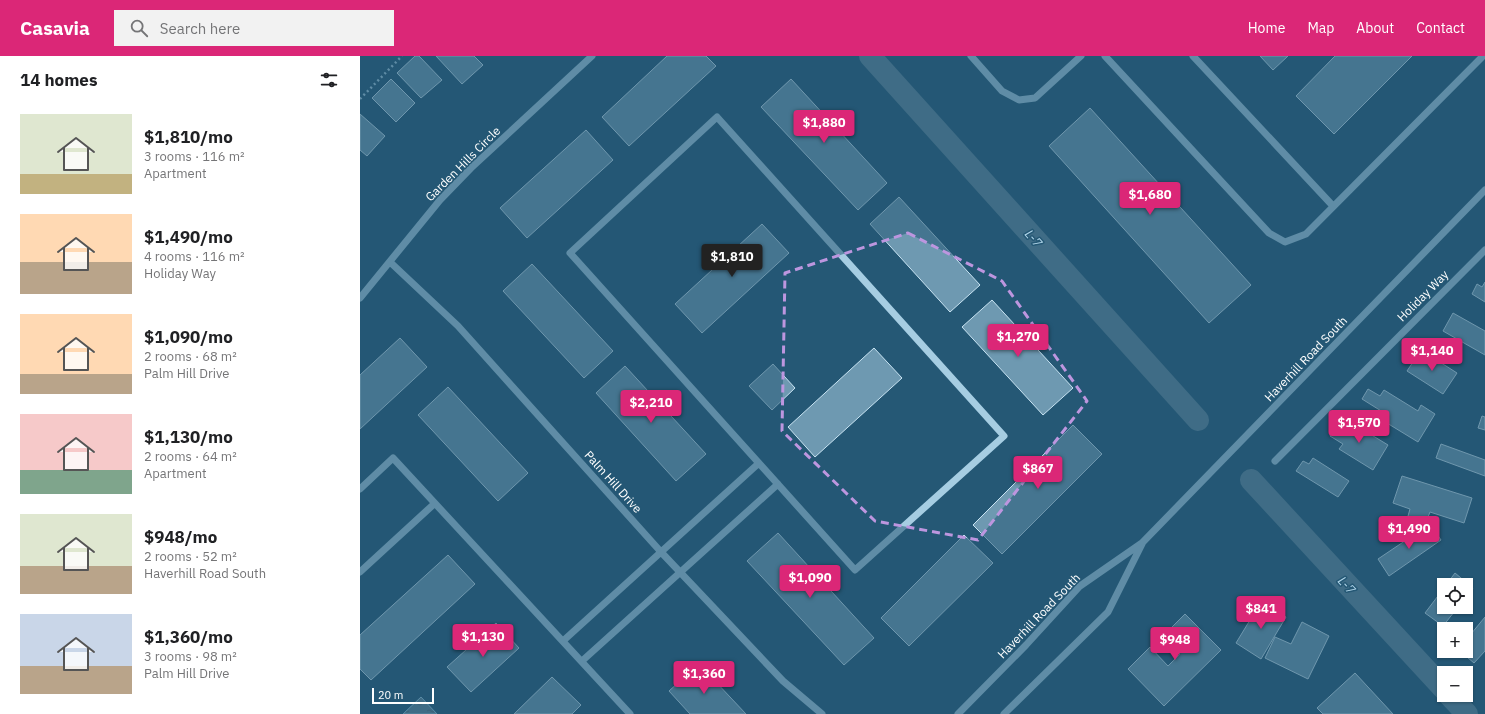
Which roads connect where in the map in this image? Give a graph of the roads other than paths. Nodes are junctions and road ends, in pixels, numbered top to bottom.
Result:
1 (592, 56) edge
2 (971, 56) edge
3 (1081, 56) edge
4 (1105, 56) edge
5 (1193, 56) edge
6 (1483, 56) edge
7 (1072, 59) edge
8 (1485, 190) edge
9 (1333, 206) junction
10 (1485, 250) edge
11 (390, 262) junction
12 (360, 298) edge
13 (1275, 461) dead end
14 (759, 463) junction
15 (778, 484) junction
16 (360, 489) edge
17 (434, 504) junction
18 (1142, 543) junction
19 (661, 552) junction
20 (360, 572) edge
21 (680, 573) junction
22 (563, 640) junction
23 (582, 661) junction
24 (630, 714) edge
25 (822, 714) edge
26 (958, 714) edge
27 (1004, 714) edge

1 - 11 street, Garden Hills Circle
2 - 7 street
3 - 7 street
4 - 9 street
5 - 9 street
6 - 9 street
8 - 18 street, Haverhill Road South
10 - 13 street, Holiday Way
11 - 12 street, Garden Hills Circle
11 - 19 street, Palm Hill Drive
14 - 15 street
14 - 15 street
14 - 19 street
15 - 21 street
16 - 17 street
17 - 20 street
17 - 22 street
18 - 26 street, Haverhill Road South
18 - 27 street, Haverhill Road South
19 - 21 street, Palm Hill Drive
19 - 22 street
21 - 23 street
21 - 25 street, Palm Hill Drive
22 - 23 street
23 - 24 street

